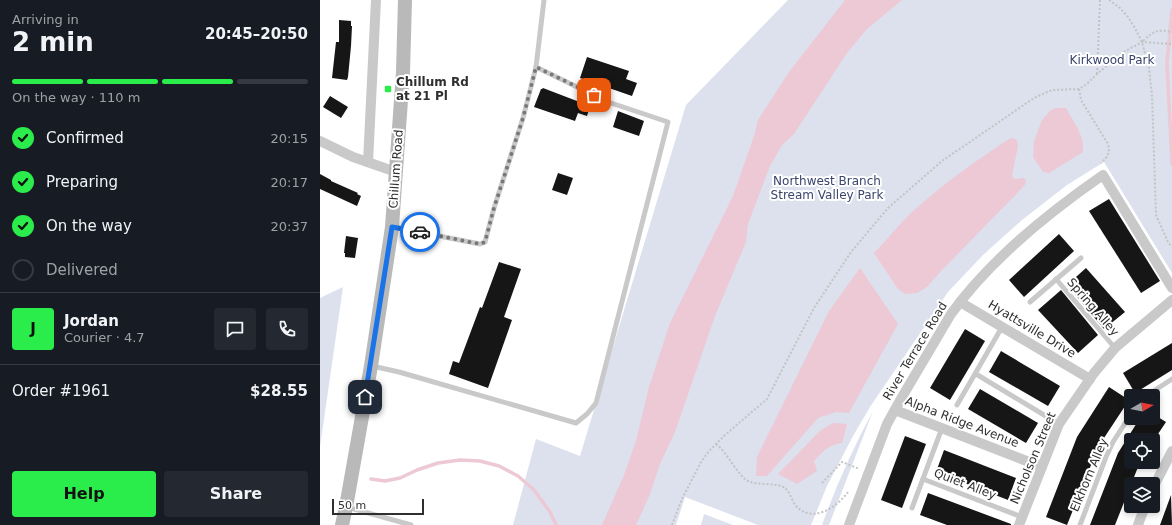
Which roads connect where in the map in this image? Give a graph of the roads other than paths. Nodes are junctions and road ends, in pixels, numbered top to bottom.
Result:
1 (376, 0) edge
2 (405, 0) edge
3 (544, 0) edge
4 (536, 67) junction
5 (320, 141) edge
6 (368, 162) junction
7 (396, 172) junction
8 (392, 227) junction
9 (1081, 258) dead end
10 (1056, 279) junction
11 (1172, 288) edge
12 (1172, 300) edge
13 (960, 302) junction
14 (1030, 302) dead end
15 (1002, 327) junction
16 (1115, 348) junction
17 (371, 366) junction
18 (976, 374) junction
19 (1090, 379) junction
20 (1172, 379) edge
21 (1157, 389) edge
22 (957, 405) dead end
23 (895, 410) junction
24 (1059, 424) junction
25 (1124, 425) edge
26 (942, 428) junction
27 (1172, 451) edge
28 (1042, 466) junction
29 (1159, 477) edge
30 (923, 479) junction
31 (346, 507) junction
32 (912, 508) dead end
33 (1142, 513) edge
34 (1021, 521) edge
35 (392, 522) edge
36 (342, 525) edge
37 (411, 525) edge
38 (848, 525) edge
39 (1080, 525) edge
40 (1138, 525) edge

1 - 6 street
2 - 7 main road, Chillum Road
3 - 4 lane
4 - 8 lane
4 - 17 lane
5 - 6 street
6 - 7 street
7 - 8 main road, Chillum Road
8 - 17 main road, Chillum Road
9 - 10 lane, Spring Alley
10 - 14 lane, Spring Alley
10 - 16 lane, Spring Alley
11 - 13 street, River Terrace Road
12 - 16 street, Nicholson Street
13 - 15 street, Hyattsville Drive
13 - 23 street, River Terrace Road
15 - 18 lane
15 - 19 street, Hyattsville Drive
16 - 19 street, Nicholson Street
17 - 31 main road, Chillum Road
18 - 22 lane
18 - 24 lane
19 - 24 street, Nicholson Street
20 - 21 lane
23 - 26 street, Alpha Ridge Avenue
23 - 38 street, River Terrace Road
24 - 28 street, Nicholson Street
25 - 39 lane, Elkhorn Alley
26 - 28 street, Alpha Ridge Avenue
26 - 30 lane, Quiet Alley
27 - 29 street
28 - 34 street, Nicholson Street
30 - 32 lane, Quiet Alley
30 - 34 lane, Quiet Alley
31 - 35 lane
31 - 36 main road, Chillum Road
33 - 40 street
35 - 37 lane

